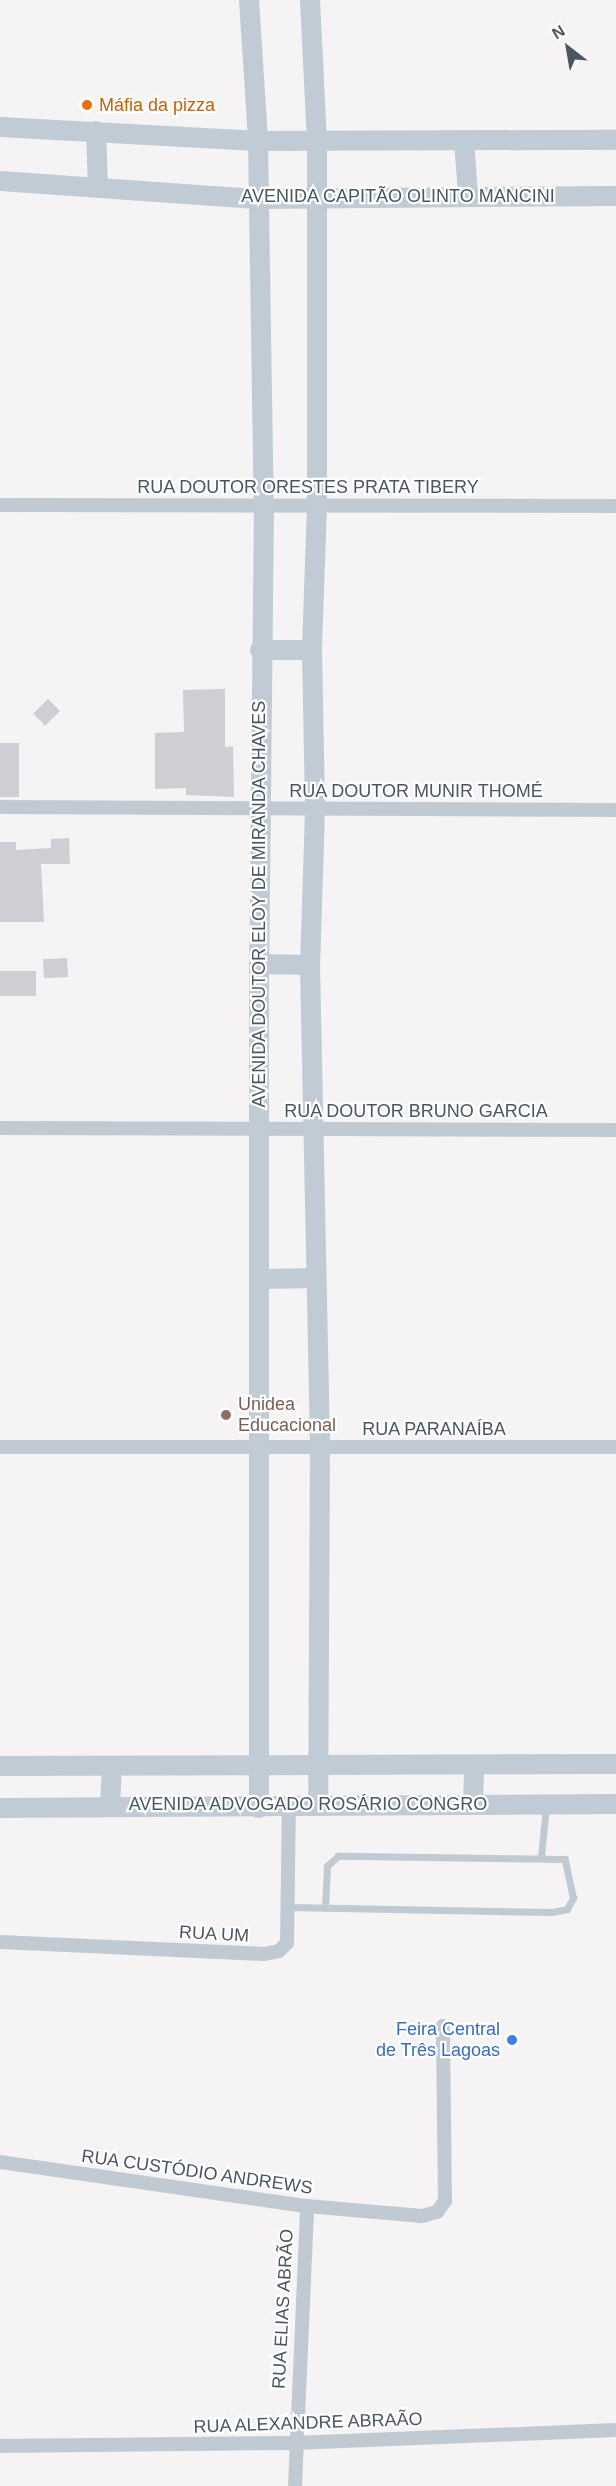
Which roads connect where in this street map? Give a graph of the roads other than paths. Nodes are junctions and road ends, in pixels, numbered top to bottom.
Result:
1 (249, 0) edge
2 (310, 0) edge
3 (0, 127) edge
4 (96, 131) junction
5 (464, 140) junction
6 (616, 140) edge
7 (258, 141) junction
8 (317, 141) junction
9 (0, 181) edge
10 (98, 186) junction
11 (468, 195) junction
12 (616, 196) edge
13 (260, 199) junction
14 (317, 200) junction
15 (0, 505) edge
16 (264, 505) junction
17 (318, 505) junction
18 (616, 506) edge
19 (260, 650) junction
20 (312, 650) junction
21 (0, 807) edge
22 (260, 808) junction
23 (315, 808) junction
24 (616, 810) edge
25 (259, 964) junction
26 (310, 965) junction
27 (0, 1128) edge
28 (259, 1129) junction
29 (313, 1129) junction
30 (616, 1130) edge
31 (316, 1278) junction
32 (262, 1279) junction
33 (0, 1447) edge
34 (258, 1447) junction
35 (320, 1447) junction
36 (616, 1447) edge
37 (616, 1764) edge
38 (260, 1765) junction
39 (317, 1765) junction
40 (474, 1765) junction
41 (0, 1766) edge
42 (112, 1766) junction
43 (473, 1803) junction
44 (110, 1804) junction
45 (547, 1804) junction
46 (616, 1804) edge
47 (318, 1805) junction
48 (289, 1806) junction
49 (0, 1808) edge
50 (259, 1808) junction
51 (541, 1857) junction
52 (287, 1907) junction
53 (325, 1908) junction
54 (0, 1942) edge
55 (443, 2026) dead end
56 (0, 2162) edge
57 (307, 2206) junction
58 (616, 2430) edge
59 (294, 2444) junction
60 (0, 2446) edge
61 (295, 2486) edge

1 - 7 street, AVENIDA DOUTOR ELOY DE MIRANDA CHAVES
2 - 8 street
3 - 4 street
4 - 7 street
4 - 10 street
5 - 6 street
5 - 8 street
5 - 11 street
7 - 8 street
7 - 13 street, AVENIDA DOUTOR ELOY DE MIRANDA CHAVES
8 - 14 street
9 - 10 street, AVENIDA CAPITÃO OLINTO MANCINI
10 - 13 street, AVENIDA CAPITÃO OLINTO MANCINI
11 - 12 street, AVENIDA CAPITÃO OLINTO MANCINI
11 - 14 street, AVENIDA CAPITÃO OLINTO MANCINI
13 - 14 street, AVENIDA CAPITÃO OLINTO MANCINI
13 - 16 street, AVENIDA DOUTOR ELOY DE MIRANDA CHAVES
14 - 17 street
15 - 16 street, RUA DOUTOR ORESTES PRATA TIBERY
16 - 17 street, RUA DOUTOR ORESTES PRATA TIBERY
16 - 19 street, AVENIDA DOUTOR ELOY DE MIRANDA CHAVES
17 - 18 street, RUA DOUTOR ORESTES PRATA TIBERY
17 - 20 street
19 - 20 street
19 - 22 street, AVENIDA DOUTOR ELOY DE MIRANDA CHAVES
20 - 23 street
21 - 22 street, RUA DOUTOR MUNIR THOMÉ
22 - 23 street, RUA DOUTOR MUNIR THOMÉ
22 - 25 street, AVENIDA DOUTOR ELOY DE MIRANDA CHAVES
23 - 24 street, RUA DOUTOR MUNIR THOMÉ
23 - 26 street
25 - 26 street
25 - 28 street, AVENIDA DOUTOR ELOY DE MIRANDA CHAVES
26 - 29 street
27 - 28 street, RUA DOUTOR BRUNO GARCIA
28 - 29 street, RUA DOUTOR BRUNO GARCIA
28 - 32 street, AVENIDA DOUTOR ELOY DE MIRANDA CHAVES
29 - 30 street, RUA DOUTOR BRUNO GARCIA
29 - 31 street
31 - 32 street
31 - 35 street
32 - 34 street, AVENIDA DOUTOR ELOY DE MIRANDA CHAVES
33 - 34 street, RUA PARANAÍBA
34 - 35 street, RUA PARANAÍBA
34 - 38 street, AVENIDA DOUTOR ELOY DE MIRANDA CHAVES
35 - 36 street, RUA PARANAÍBA
35 - 39 street
37 - 40 street
38 - 39 street
38 - 42 street
38 - 50 street, AVENIDA DOUTOR ELOY DE MIRANDA CHAVES
39 - 40 street
39 - 47 street
40 - 43 street
41 - 42 street
42 - 44 street
43 - 45 street, AVENIDA ADVOGADO ROSÁRIO CONGRO
43 - 47 street, AVENIDA ADVOGADO ROSÁRIO CONGRO
44 - 49 street, AVENIDA ADVOGADO ROSÁRIO CONGRO
44 - 50 street, AVENIDA ADVOGADO ROSÁRIO CONGRO
45 - 46 street, AVENIDA ADVOGADO ROSÁRIO CONGRO
45 - 51 lane
47 - 48 street, AVENIDA ADVOGADO ROSÁRIO CONGRO
48 - 50 street, AVENIDA ADVOGADO ROSÁRIO CONGRO
48 - 52 street, RUA UM
51 - 53 lane
51 - 53 lane
52 - 53 lane
52 - 54 street, RUA UM
55 - 57 street, RUA CUSTÓDIO ANDREWS
56 - 57 street, RUA CUSTÓDIO ANDREWS
57 - 59 street, RUA ELIAS ABRÃO
58 - 59 street, RUA ALEXANDRE ABRAÃO
59 - 60 street, RUA ALEXANDRE ABRAÃO
59 - 61 street, RUA ELIAS ABRÃO

